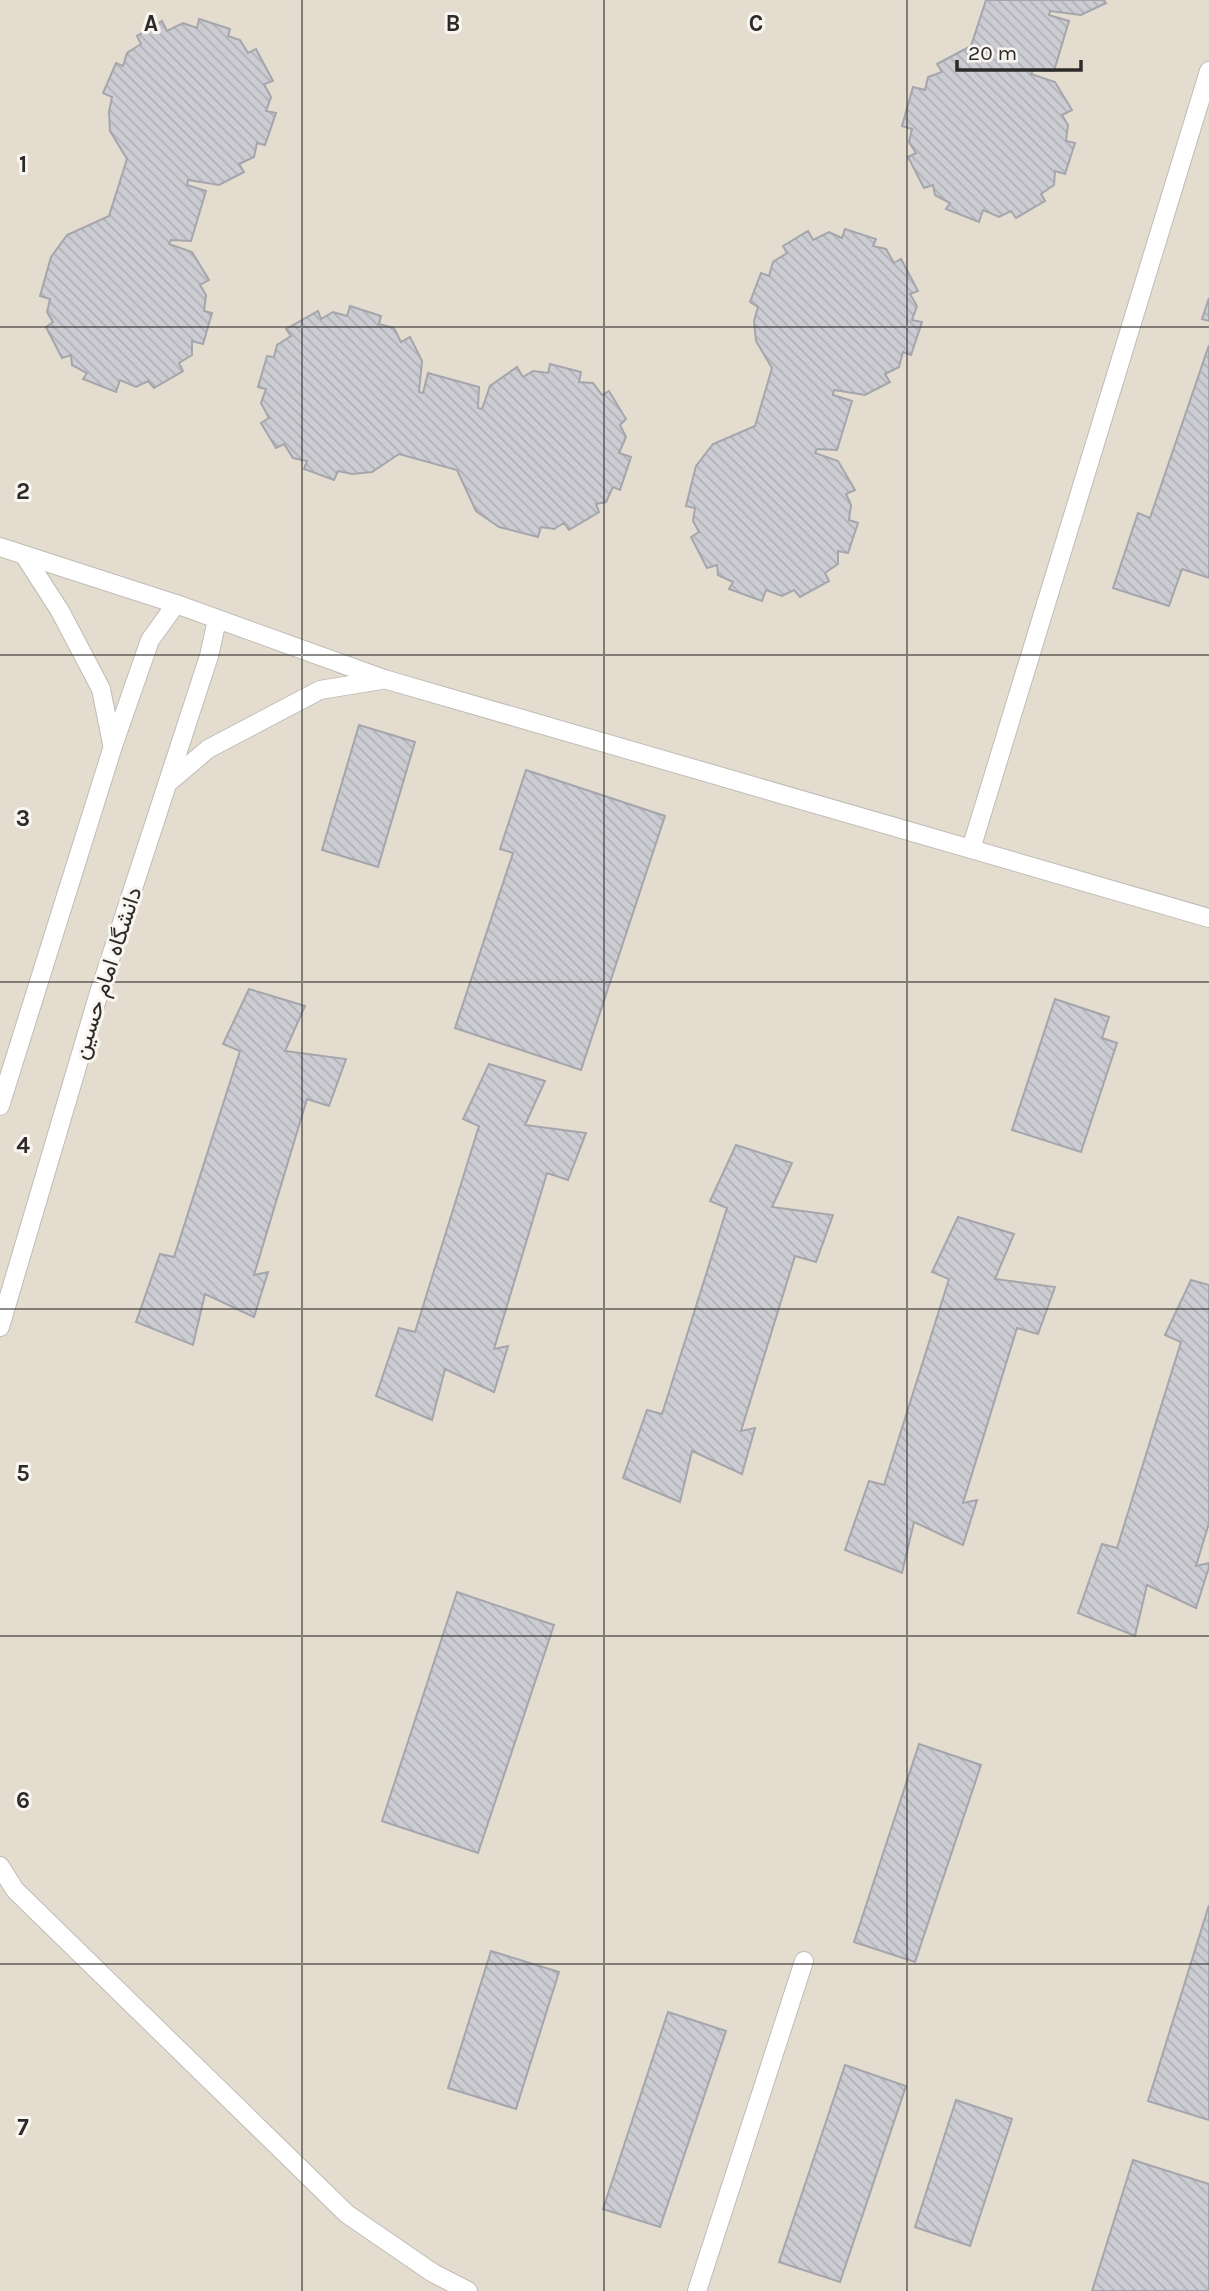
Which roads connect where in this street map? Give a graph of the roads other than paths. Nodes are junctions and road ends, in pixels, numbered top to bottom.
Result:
1 (1209, 71) edge
2 (0, 547) edge
3 (24, 555) junction
4 (176, 604) junction
5 (217, 620) junction
6 (384, 679) junction
7 (113, 746) junction
8 (168, 783) junction
9 (971, 849) junction
10 (1209, 918) edge
11 (0, 1106) edge
12 (0, 1327) edge
13 (0, 1866) edge
14 (7, 1886) edge
15 (804, 1961) dead end
16 (468, 2291) edge
17 (697, 2291) edge

1 - 9 lane
2 - 3 lane
3 - 4 lane
3 - 7 lane
4 - 5 lane
4 - 7 lane
5 - 6 lane
5 - 8 lane, دانشگاه امام حسین
6 - 8 lane
6 - 9 lane
7 - 11 lane
8 - 12 lane, دانشگاه امام حسین
9 - 10 lane
13 - 14 lane
14 - 16 lane
15 - 17 lane

